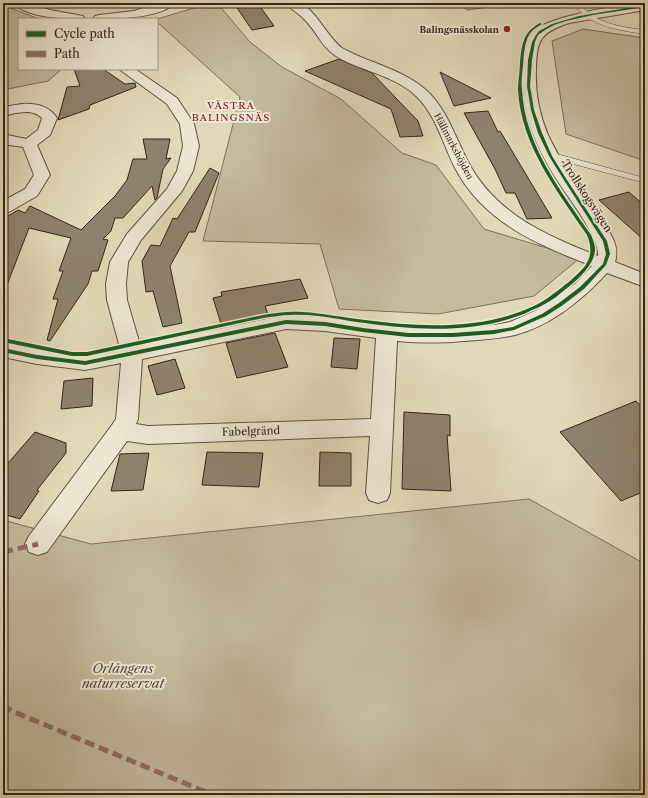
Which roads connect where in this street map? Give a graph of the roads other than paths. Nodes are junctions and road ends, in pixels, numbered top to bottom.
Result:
1 (20, 3) edge
2 (168, 3) edge
3 (292, 3) edge
4 (576, 3) edge
5 (645, 6) edge
6 (590, 16) junction
7 (72, 18) edge
8 (109, 18) edge
9 (645, 32) edge
10 (127, 70) edge
11 (3, 112) edge
12 (3, 139) edge
13 (29, 144) junction
14 (550, 155) junction
15 (645, 181) edge
16 (3, 208) edge
17 (605, 264) junction
18 (645, 281) edge
19 (387, 333) junction
20 (3, 350) edge
21 (132, 354) junction
22 (381, 427) junction
23 (121, 431) junction
24 (378, 493) dead end
25 (38, 544) dead end

1 - 7 street
2 - 8 street
3 - 17 street, Hällmarkshöjden
4 - 6 lane
5 - 6 street, Trollskogsvägen
6 - 9 lane
6 - 14 street, Trollskogsvägen
10 - 21 street
11 - 13 street
12 - 13 street
13 - 16 street
14 - 15 lane
14 - 17 street, Trollskogsvägen
17 - 18 street, Hällmarkshöjden
17 - 19 street
19 - 21 street
19 - 22 street
20 - 21 street
21 - 23 street
22 - 23 street, Fabelgränd
22 - 24 street
23 - 25 street

